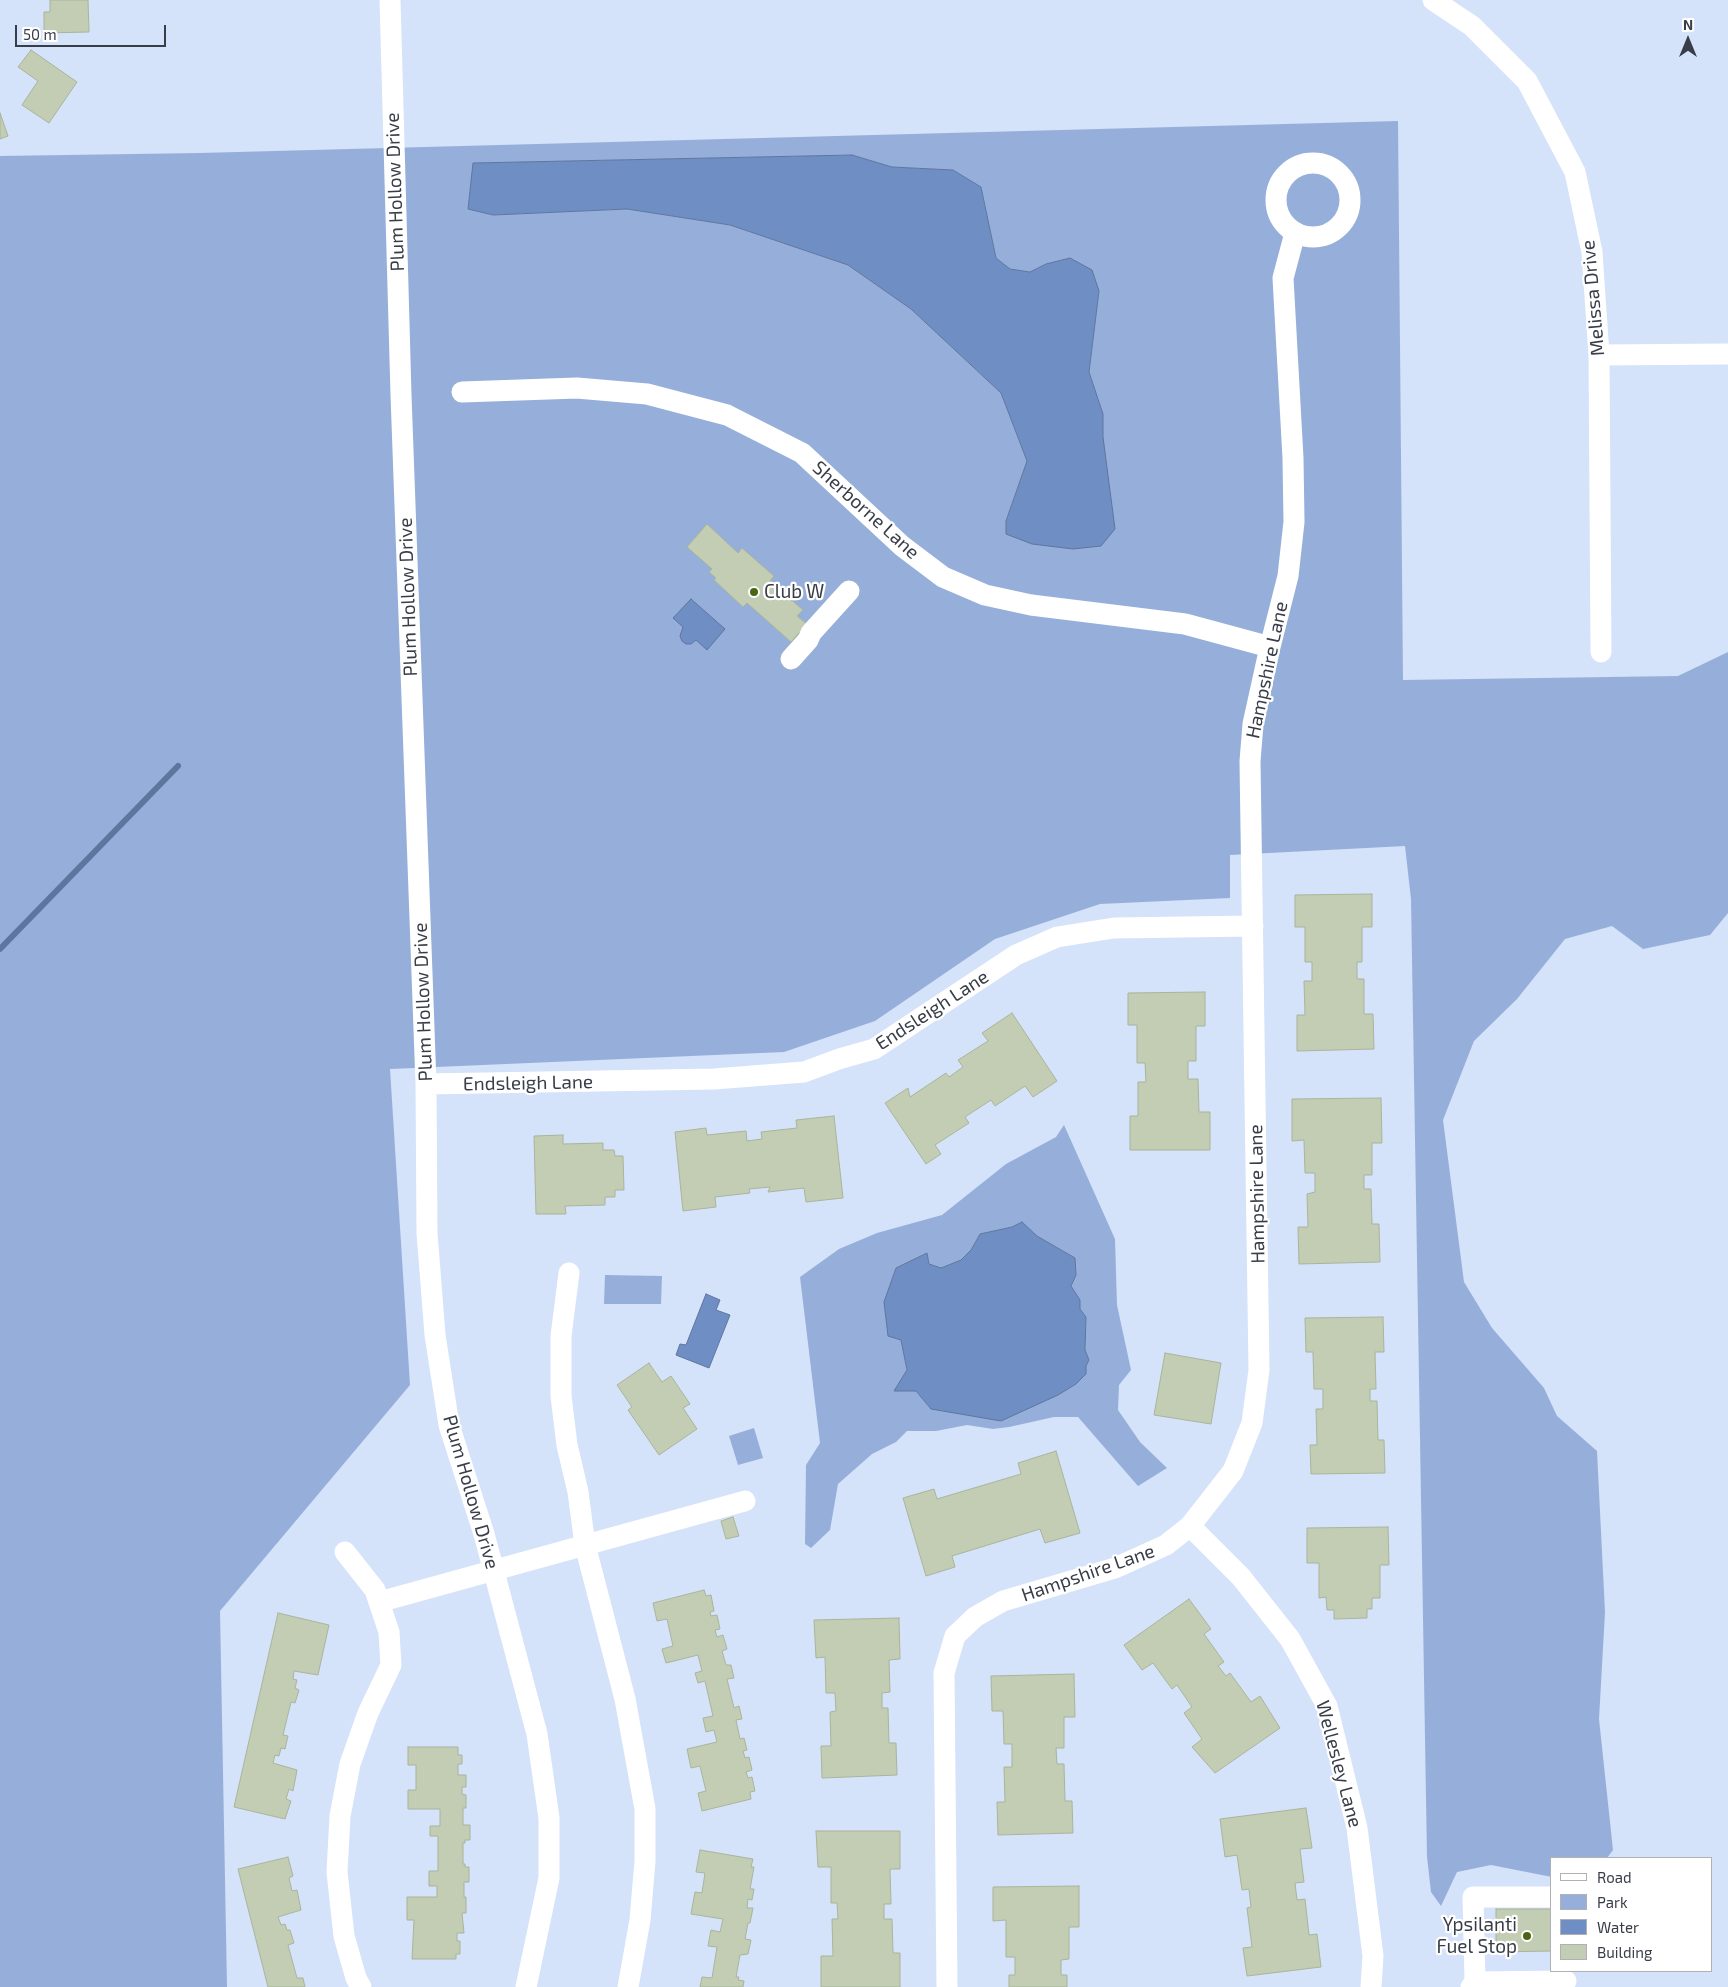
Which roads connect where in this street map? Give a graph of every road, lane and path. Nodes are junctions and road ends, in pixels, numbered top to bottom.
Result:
1 (390, 0) edge
2 (1433, 0) edge
3 (1295, 233) dead end
4 (1728, 354) edge
5 (1599, 355) junction
6 (462, 392) dead end
7 (849, 591) dead end
8 (1270, 647) junction
9 (1601, 652) dead end
10 (791, 659) dead end
11 (1253, 926) junction
12 (426, 1084) junction
13 (569, 1273) dead end
14 (745, 1501) dead end
15 (1190, 1526) junction
16 (585, 1545) junction
17 (345, 1552) dead end
18 (494, 1570) junction
19 (379, 1602) junction
20 (1550, 1897) edge
21 (1566, 1980) edge
22 (1473, 1985) edge
23 (361, 1987) edge
24 (526, 1987) edge
25 (628, 1987) edge
26 (947, 1987) edge
27 (1371, 1987) edge

1 - 12 street, Plum Hollow Drive
2 - 5 street, Melissa Drive
3 - 8 street, Hampshire Lane
4 - 5 street
5 - 9 street, Melissa Drive
6 - 8 street, Sherborne Lane
7 - 10 street
8 - 11 street, Hampshire Lane
11 - 12 street, Endsleigh Lane
11 - 15 street, Hampshire Lane
12 - 18 street, Plum Hollow Drive
13 - 16 street
14 - 16 street
15 - 26 street, Hampshire Lane
15 - 27 street, Wellesley Lane
16 - 18 street
16 - 25 street
17 - 19 street
18 - 19 street
18 - 24 street, Plum Hollow Drive
19 - 23 street
20 - 22 street
21 - 22 street

